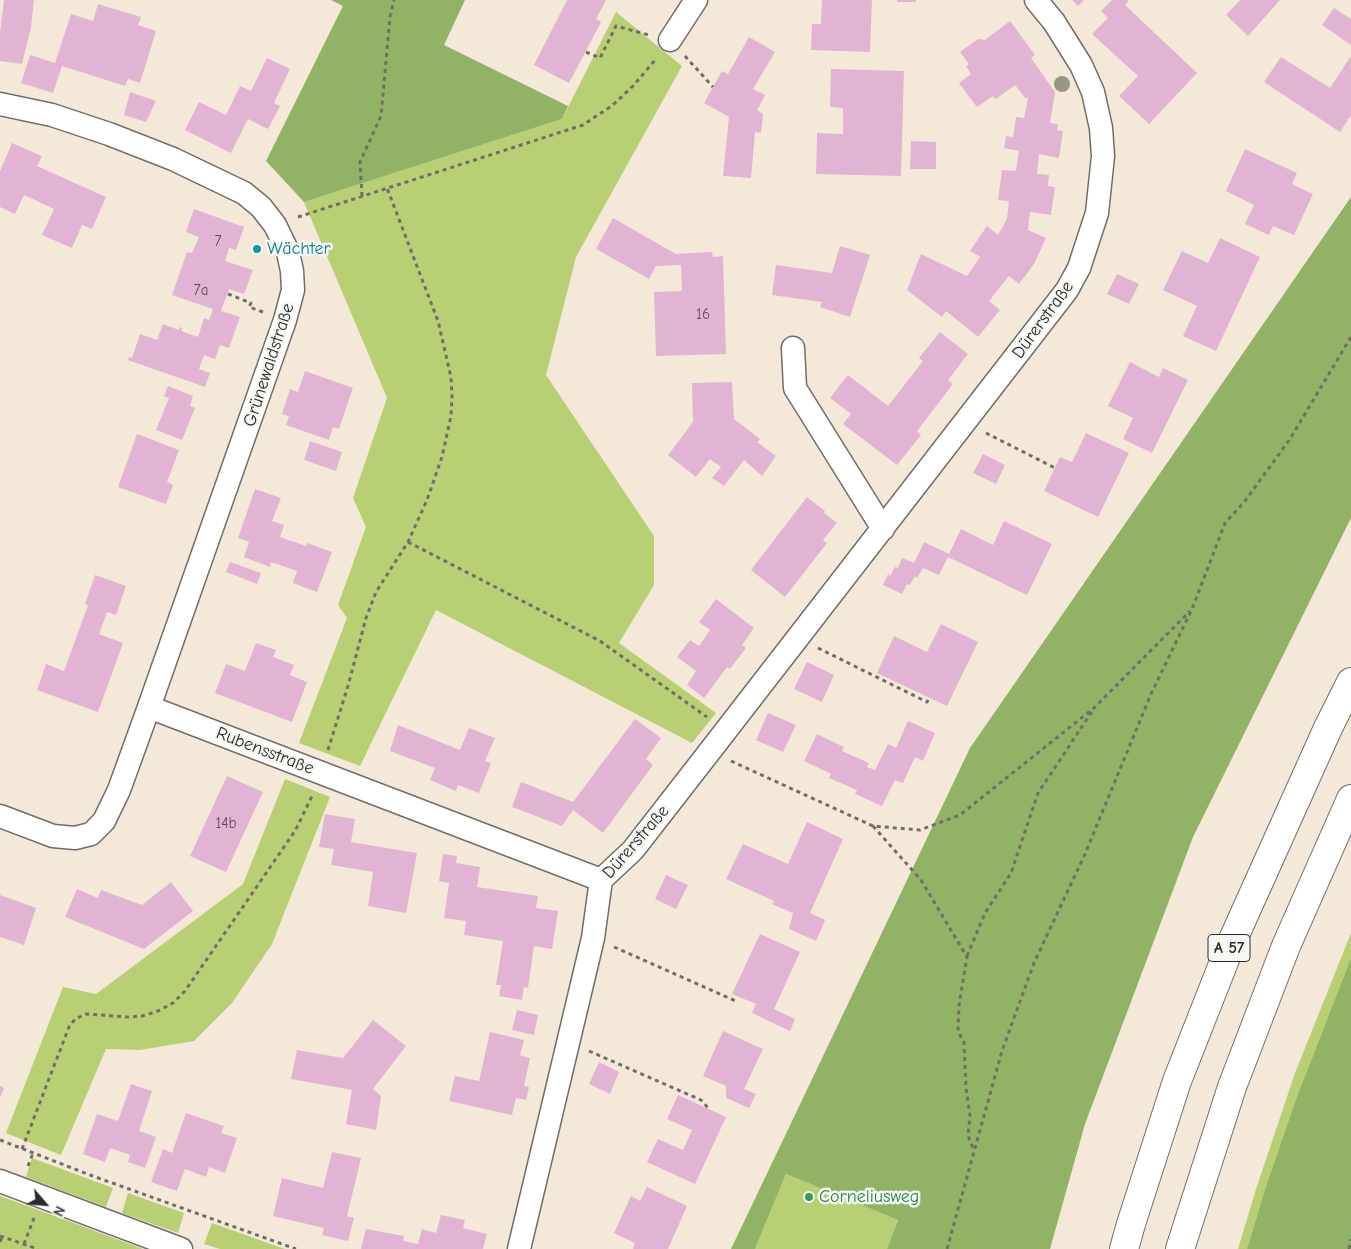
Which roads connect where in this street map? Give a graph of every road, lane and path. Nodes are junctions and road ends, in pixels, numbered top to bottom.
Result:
1 (394, 0) edge
2 (696, 0) edge
3 (1036, 0) edge
4 (670, 40) junction
5 (586, 52) dead end
6 (713, 87) dead end
7 (0, 104) edge
8 (387, 188) junction
9 (362, 196) junction
10 (274, 225) junction
11 (228, 294) dead end
12 (285, 320) junction
13 (1351, 337) edge
14 (793, 348) dead end
15 (965, 423) junction
16 (1055, 468) dead end
17 (883, 529) junction
18 (408, 542) junction
19 (1192, 609) junction
20 (798, 638) junction
21 (1351, 682) edge
22 (929, 698) dead end
23 (149, 707) junction
24 (1095, 707) junction
25 (726, 731) junction
26 (710, 751) junction
27 (321, 772) junction
28 (1351, 799) edge
29 (0, 816) edge
30 (873, 826) junction
31 (601, 880) junction
32 (593, 938) junction
33 (967, 957) junction
34 (738, 1002) dead end
35 (568, 1042) junction
36 (709, 1109) dead end
37 (0, 1140) edge
38 (22, 1149) junction
39 (973, 1150) junction
40 (0, 1181) edge
41 (1, 1236) edge
42 (1351, 1239) edge
43 (0, 1242) edge
44 (38, 1249) edge
45 (181, 1249) edge
46 (296, 1249) edge
47 (520, 1249) edge
48 (947, 1249) edge
49 (1124, 1249) edge
50 (1180, 1249) edge
51 (1349, 1249) edge

1 - 9 path
2 - 4 street
3 - 15 street, Dürerstraße
4 - 5 path
4 - 6 path
4 - 8 path
7 - 10 street, Grünewaldstraße
8 - 9 path
8 - 18 path
9 - 10 path
10 - 12 street, Grünewaldstraße
11 - 12 path
12 - 23 street, Grünewaldstraße
13 - 19 path
14 - 17 street
15 - 16 path
15 - 17 street, Dürerstraße
17 - 20 street, Dürerstraße
18 - 25 path
18 - 27 path
19 - 24 path
19 - 39 path
20 - 22 path
20 - 25 street, Dürerstraße
21 - 49 highway, A 57
23 - 27 street, Rubensstraße
23 - 29 street
24 - 30 path
24 - 33 path
25 - 26 street, Dürerstraße
26 - 30 path
26 - 31 street, Dürerstraße
27 - 31 street, Rubensstraße
27 - 38 path
28 - 50 highway
30 - 33 path
31 - 32 street, Dürerstraße
32 - 34 path
32 - 35 street, Dürerstraße
33 - 39 path
35 - 36 path
35 - 47 street, Dürerstraße
37 - 38 path
38 - 46 path
39 - 48 path
40 - 45 street
41 - 43 path
41 - 44 path
42 - 51 path

